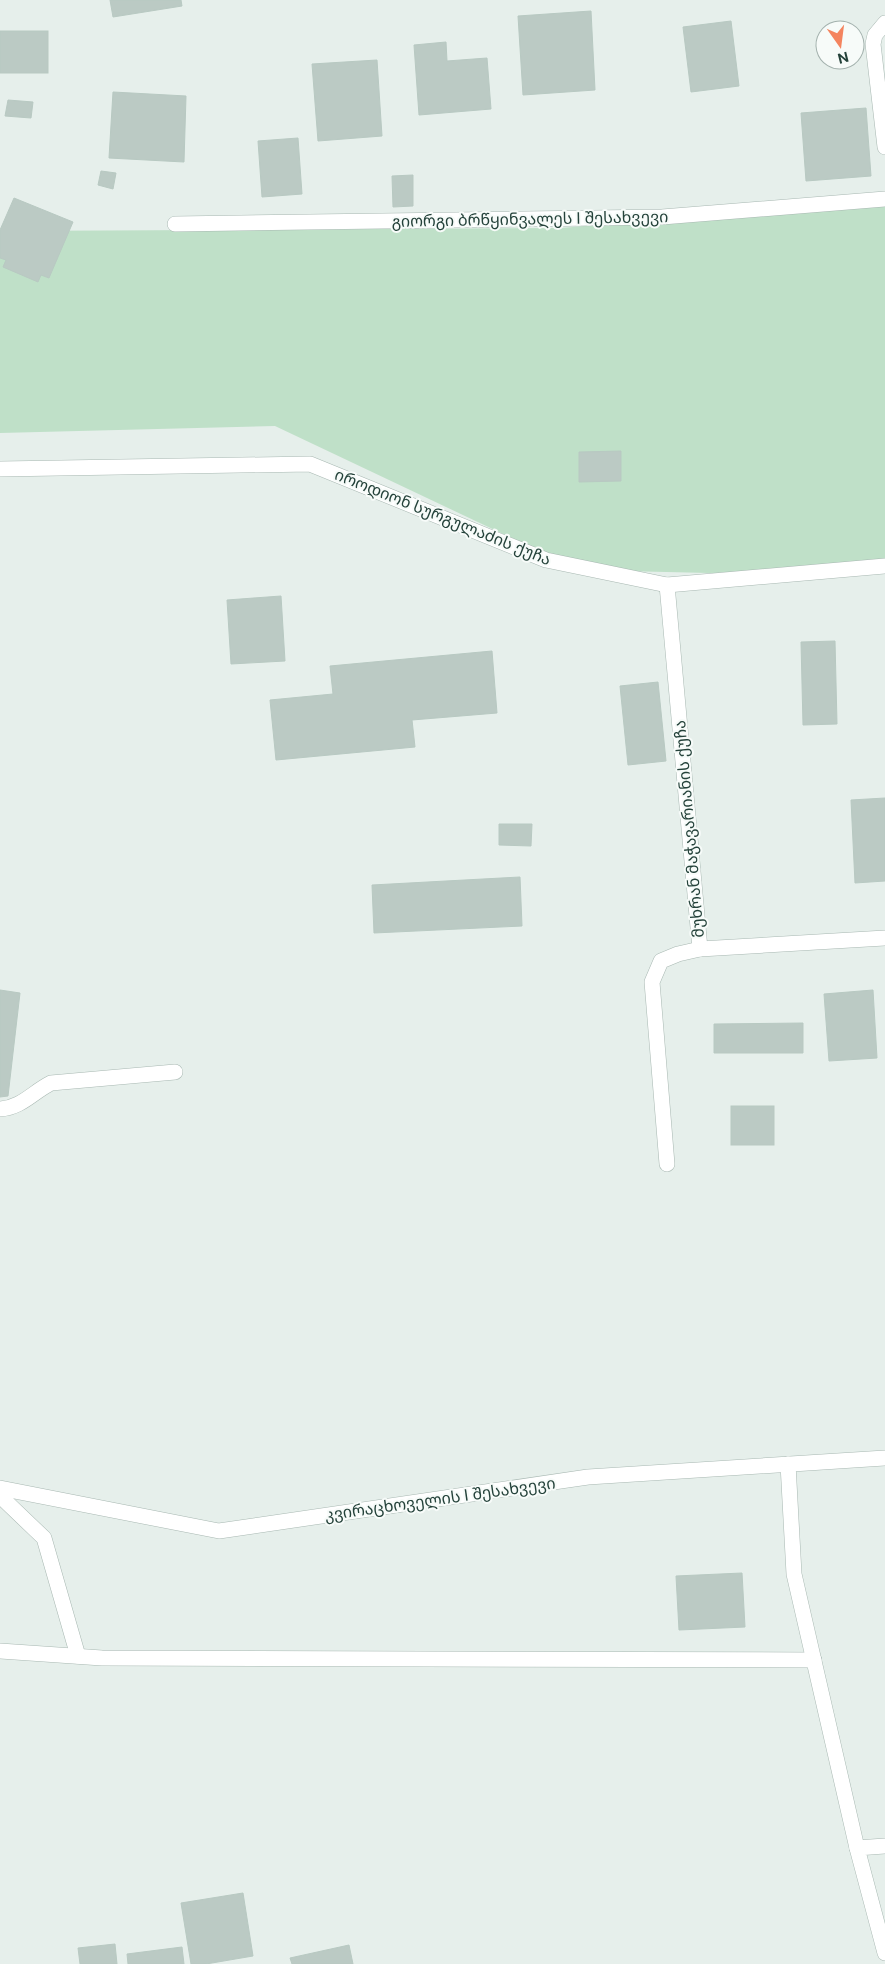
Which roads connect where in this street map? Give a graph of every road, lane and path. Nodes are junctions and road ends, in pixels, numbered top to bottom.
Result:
1 (885, 23) edge
2 (885, 147) edge
3 (885, 199) edge
4 (174, 224) dead end
5 (0, 468) edge
6 (885, 566) edge
7 (667, 585) junction
8 (885, 938) edge
9 (700, 949) junction
10 (176, 1072) dead end
11 (0, 1109) edge
12 (666, 1164) dead end
13 (885, 1458) edge
14 (788, 1464) junction
15 (0, 1488) edge
16 (0, 1496) edge
17 (0, 1651) edge
18 (78, 1656) junction
19 (814, 1660) junction
20 (885, 1846) edge
21 (857, 1848) junction
22 (885, 1953) edge

1 - 2 street
3 - 4 street, გიორგი ბრწყინვალეს I შესახვევი
5 - 7 street, იროდიონ სურგულაძის ქუჩა
6 - 7 street, იროდიონ სურგულაძის ქუჩა
7 - 9 street, მუხრან მაჭავარიანის ქუჩა
8 - 9 street, მუხრან მაჭავარიანის ქუჩა
9 - 12 street
10 - 11 street
13 - 14 street, კვირაცხოველის I შესახვევი
14 - 15 street, კვირაცხოველის I შესახვევი
14 - 19 street
16 - 18 street
17 - 18 street
18 - 19 street
19 - 21 street
20 - 21 street
21 - 22 street

